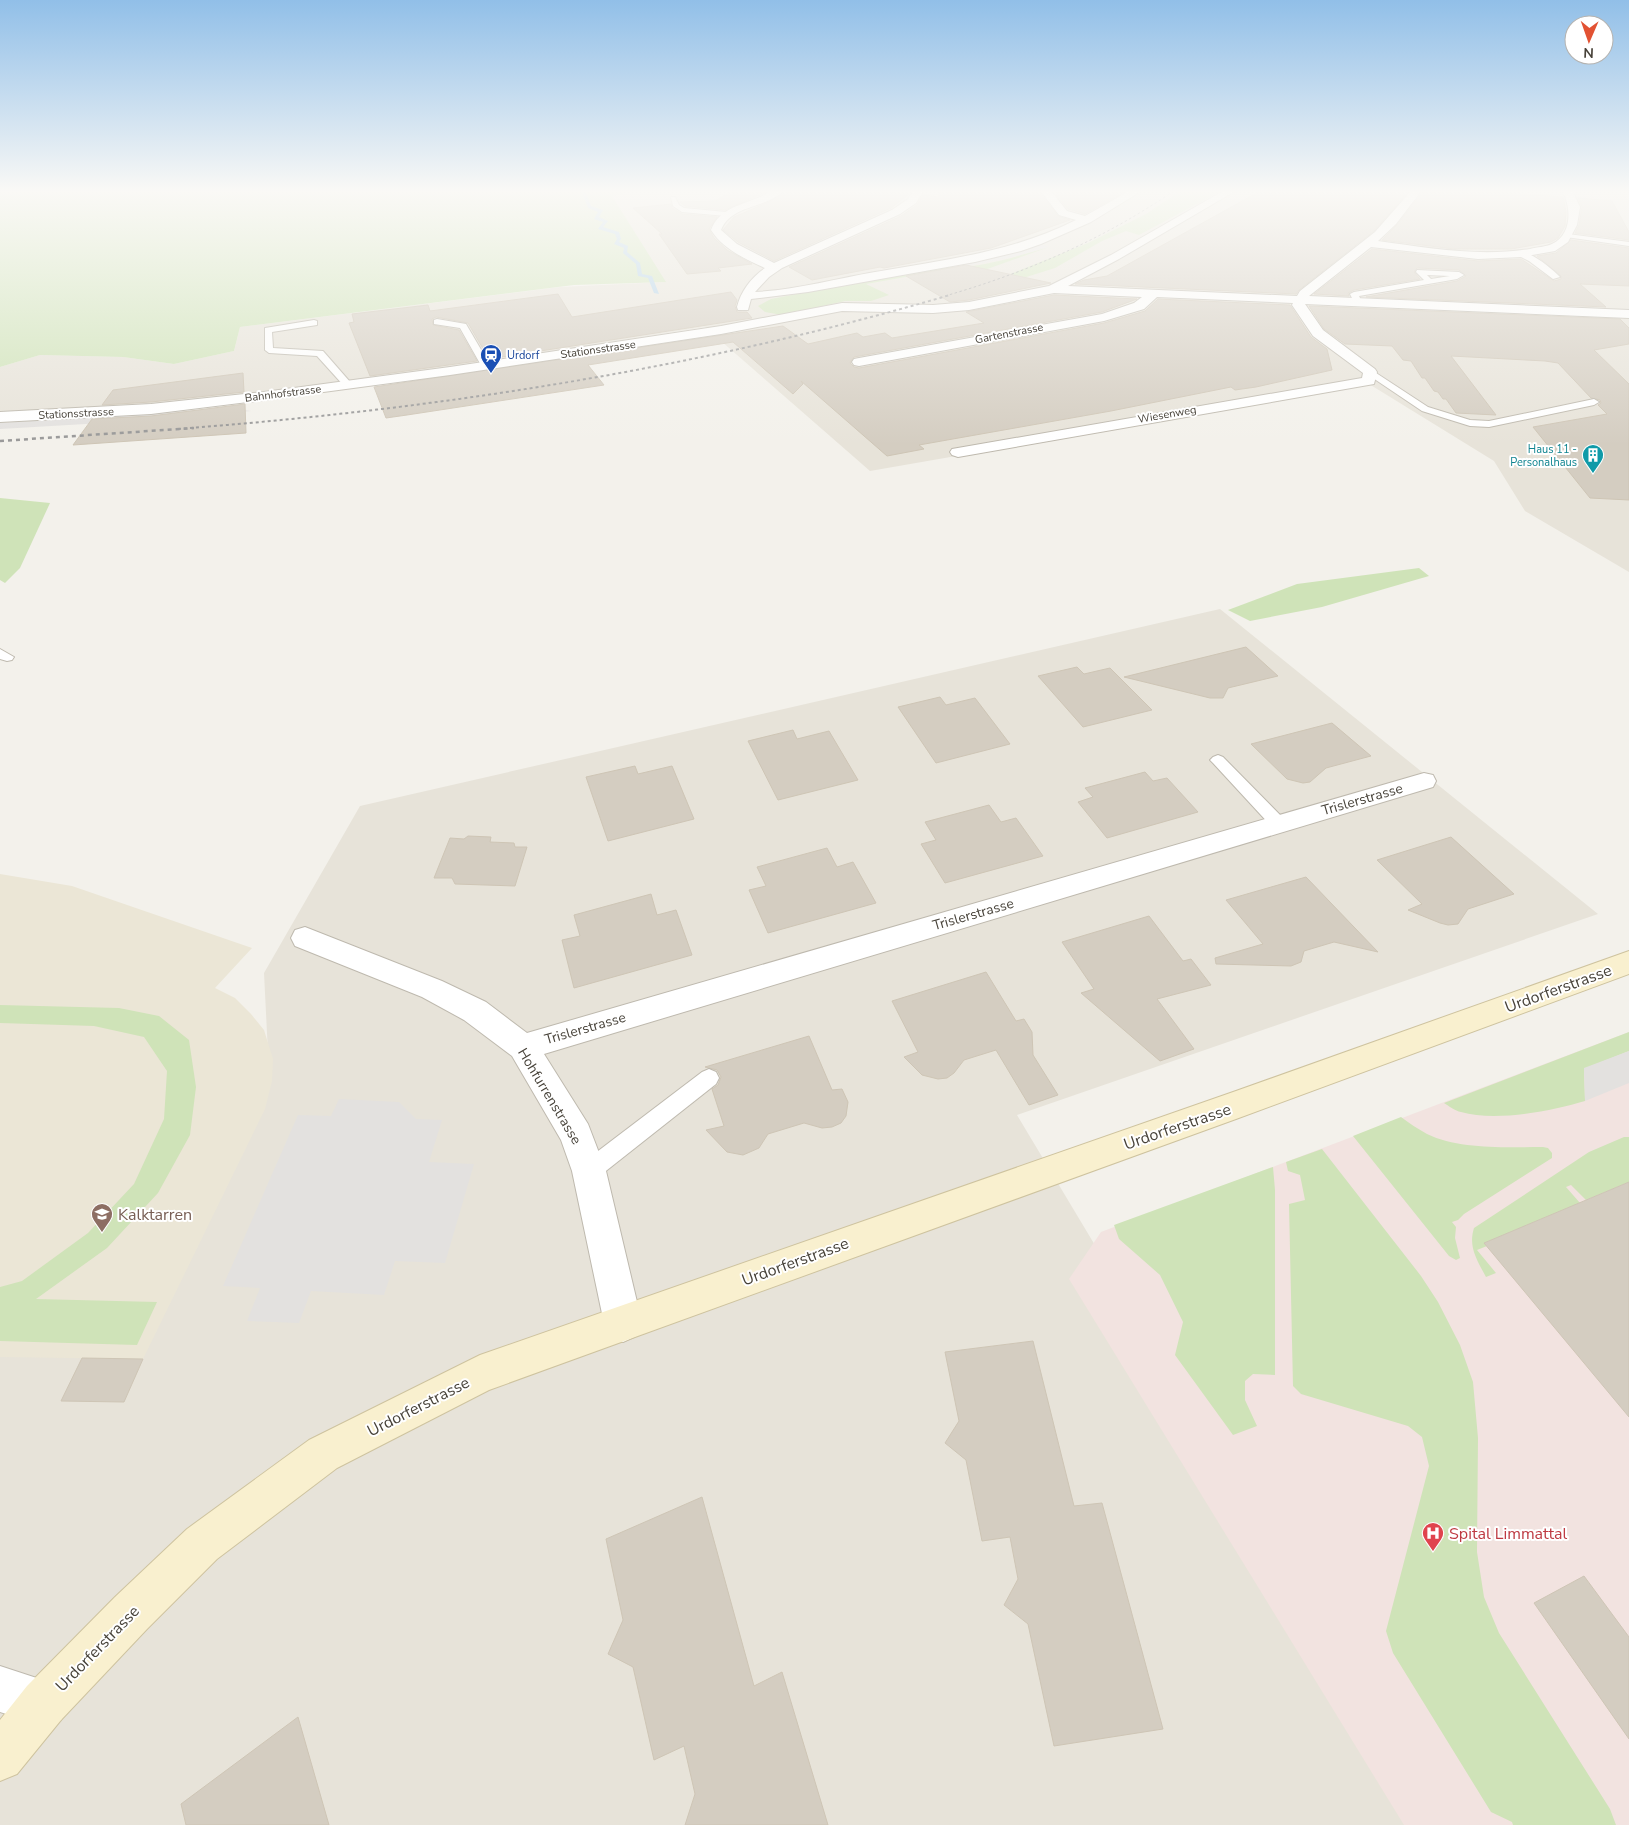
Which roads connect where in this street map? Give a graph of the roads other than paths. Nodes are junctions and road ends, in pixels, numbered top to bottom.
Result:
1 (764, 275) edge
2 (882, 275) edge
3 (1080, 275) edge
4 (1328, 275) edge
5 (1430, 282) dead end
6 (1053, 289) junction
7 (1154, 293) junction
8 (746, 296) junction
9 (1301, 299) junction
10 (1358, 302) junction
11 (1629, 314) edge
12 (437, 322) dead end
13 (314, 323) dead end
14 (754, 324) junction
15 (859, 362) dead end
16 (485, 365) junction
17 (1370, 372) junction
18 (415, 376) joint
19 (348, 384) junction
20 (1594, 402) dead end
21 (151, 408) joint
22 (0, 417) edge
23 (958, 452) dead end
24 (1218, 760) dead end
25 (1424, 781) dead end
26 (1279, 824) junction
27 (305, 938) dead end
28 (1629, 962) edge
29 (522, 1047) junction
30 (709, 1078) dead end
31 (589, 1172) junction
32 (623, 1323) junction
33 (0, 1688) edge
34 (44, 1703) junction
35 (0, 1757) edge

1 - 8 street
2 - 8 street
3 - 6 street
4 - 9 street
5 - 10 lane
6 - 7 street
6 - 14 street
7 - 9 street
7 - 15 street, Gartenstrasse
8 - 14 street
9 - 10 street
9 - 17 street
10 - 11 street
12 - 16 lane
13 - 19 lane
14 - 16 street, Stationsstrasse
16 - 18 street, Stationsstrasse
17 - 20 lane
17 - 23 street, Wiesenweg
18 - 19 street, Bahnhofstrasse
19 - 21 street, Bahnhofstrasse
21 - 22 street, Stationsstrasse
24 - 26 lane
25 - 26 street, Trislerstrasse
26 - 29 street, Trislerstrasse
27 - 29 street, Hohfurrenstrasse
28 - 32 main road, Urdorferstrasse
29 - 31 street, Hohfurrenstrasse
30 - 31 lane
31 - 32 street, Hohfurrenstrasse
32 - 34 main road, Urdorferstrasse
33 - 34 street, Urdorferstrasse
34 - 35 main road, Urdorferstrasse

